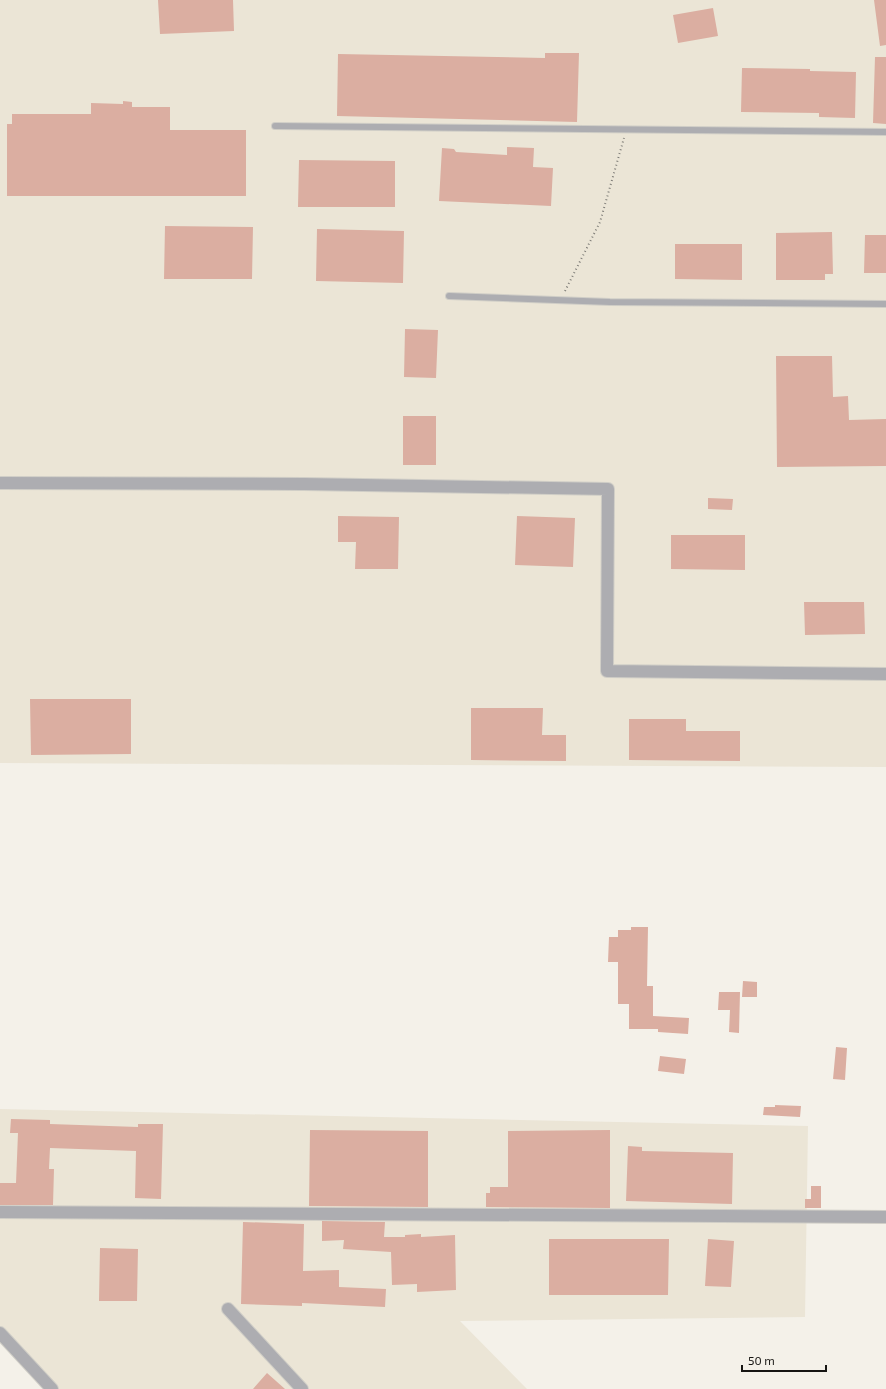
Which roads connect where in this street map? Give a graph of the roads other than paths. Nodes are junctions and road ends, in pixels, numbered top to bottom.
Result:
1 (276, 126) dead end
2 (886, 132) edge
3 (448, 296) dead end
4 (886, 304) edge
5 (0, 483) edge
6 (886, 674) edge
7 (0, 1212) edge
8 (886, 1217) edge
9 (228, 1309) dead end
10 (0, 1334) edge
11 (52, 1389) edge
12 (302, 1389) edge

1 - 2 lane
3 - 4 lane
5 - 6 street
7 - 8 street
9 - 12 street
10 - 11 street

